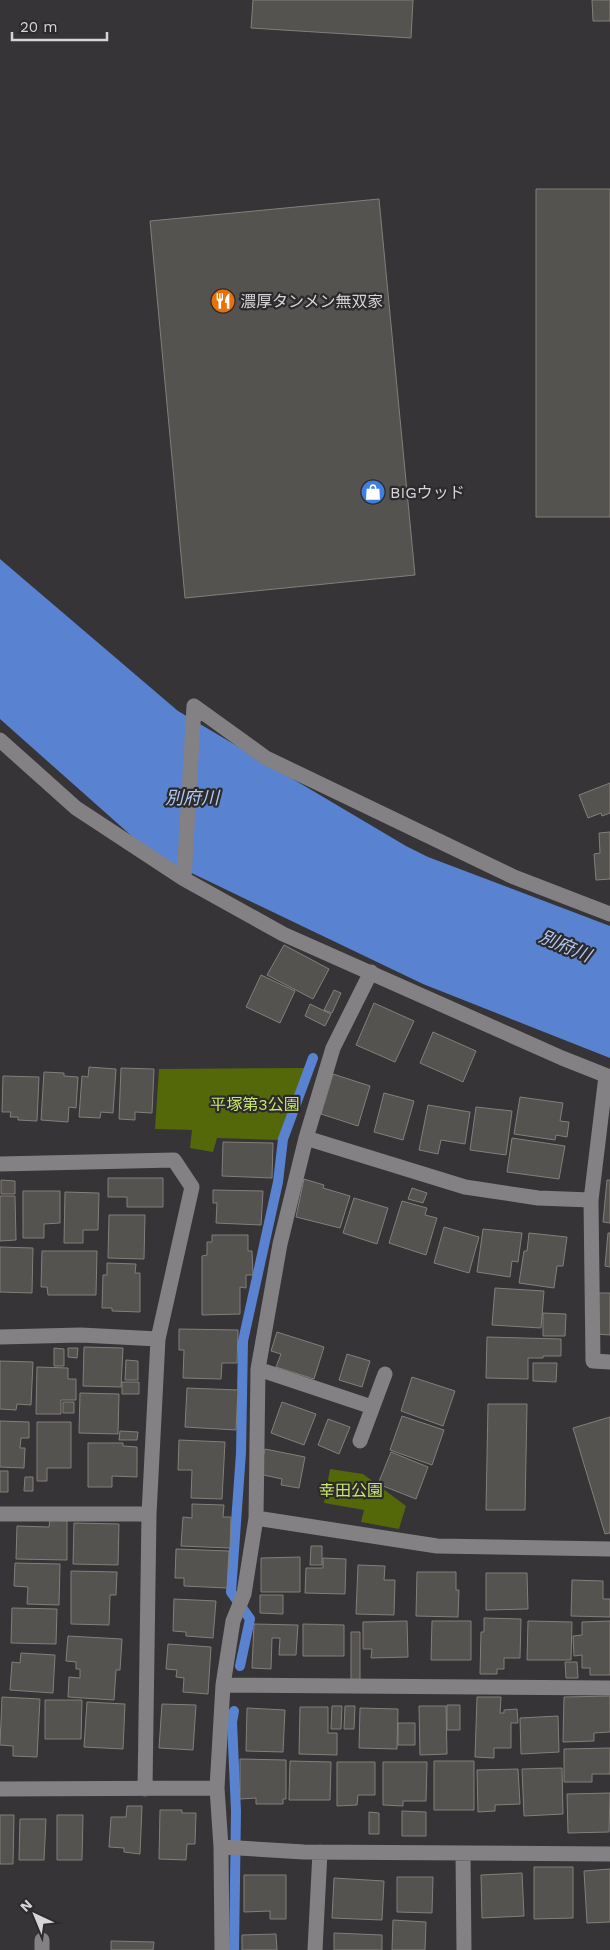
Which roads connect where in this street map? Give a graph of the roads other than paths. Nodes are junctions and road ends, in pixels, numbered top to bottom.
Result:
1 (0, 740) edge
2 (184, 880) junction
3 (610, 914) edge
4 (371, 972) junction
5 (608, 1076) edge
6 (306, 1138) junction
7 (0, 1164) edge
8 (591, 1200) junction
9 (0, 1337) edge
10 (158, 1339) junction
11 (610, 1362) edge
12 (258, 1369) junction
13 (385, 1374) dead end
14 (372, 1407) junction
15 (360, 1441) dead end
16 (0, 1514) edge
17 (149, 1514) junction
18 (256, 1518) junction
19 (610, 1549) edge
20 (223, 1685) junction
21 (610, 1688) edge
22 (217, 1788) junction
23 (0, 1789) edge
24 (145, 1789) junction
25 (221, 1847) junction
26 (320, 1852) junction
27 (463, 1853) junction
28 (610, 1854) edge
29 (222, 1950) edge
30 (314, 1950) edge
31 (464, 1950) edge

1 - 2 street
2 - 3 street
2 - 4 street
4 - 5 street
4 - 6 street
5 - 8 street
6 - 8 street
6 - 12 street
7 - 10 street
8 - 11 street
9 - 10 street
10 - 17 street
12 - 14 street
12 - 18 street
13 - 14 street
14 - 15 street
16 - 17 street
17 - 24 street
18 - 19 street
18 - 20 street
20 - 21 street
20 - 22 street
22 - 24 street
22 - 25 street
23 - 24 street
25 - 26 street
25 - 29 street
26 - 27 street
26 - 30 street
27 - 28 street
27 - 31 street

